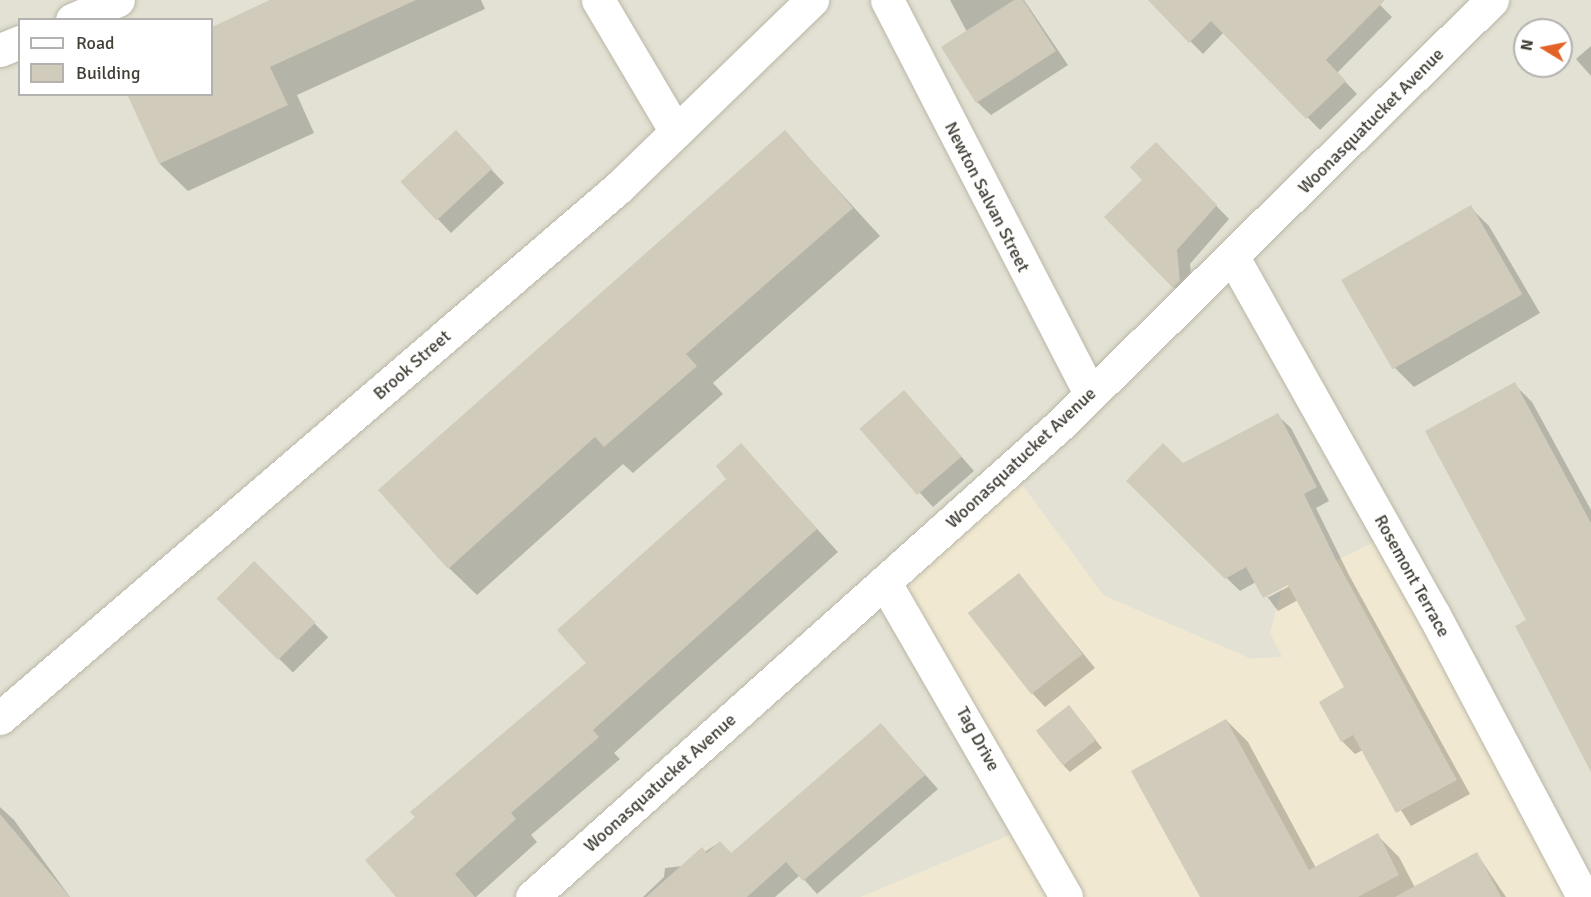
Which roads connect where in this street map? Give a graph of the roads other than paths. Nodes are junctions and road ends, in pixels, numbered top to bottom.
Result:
1 (118, 0) edge
2 (598, 0) edge
3 (812, 0) edge
4 (886, 0) edge
5 (1492, 0) edge
6 (77, 18) edge
7 (18, 43) edge
8 (0, 50) edge
9 (676, 132) junction
10 (1234, 259) junction
11 (1090, 393) junction
12 (885, 583) junction
13 (0, 718) edge
14 (532, 897) edge
15 (1066, 897) edge
16 (1583, 897) edge

1 - 6 street
2 - 9 street
3 - 9 street, Brook Street
4 - 11 street, Newton Salvan Street
5 - 10 street, Woonasquatucket Avenue
7 - 8 street
9 - 13 street, Brook Street
10 - 11 street, Woonasquatucket Avenue
10 - 16 street, Rosemont Terrace
11 - 12 street, Woonasquatucket Avenue
12 - 14 street, Woonasquatucket Avenue
12 - 15 street, Tag Drive

